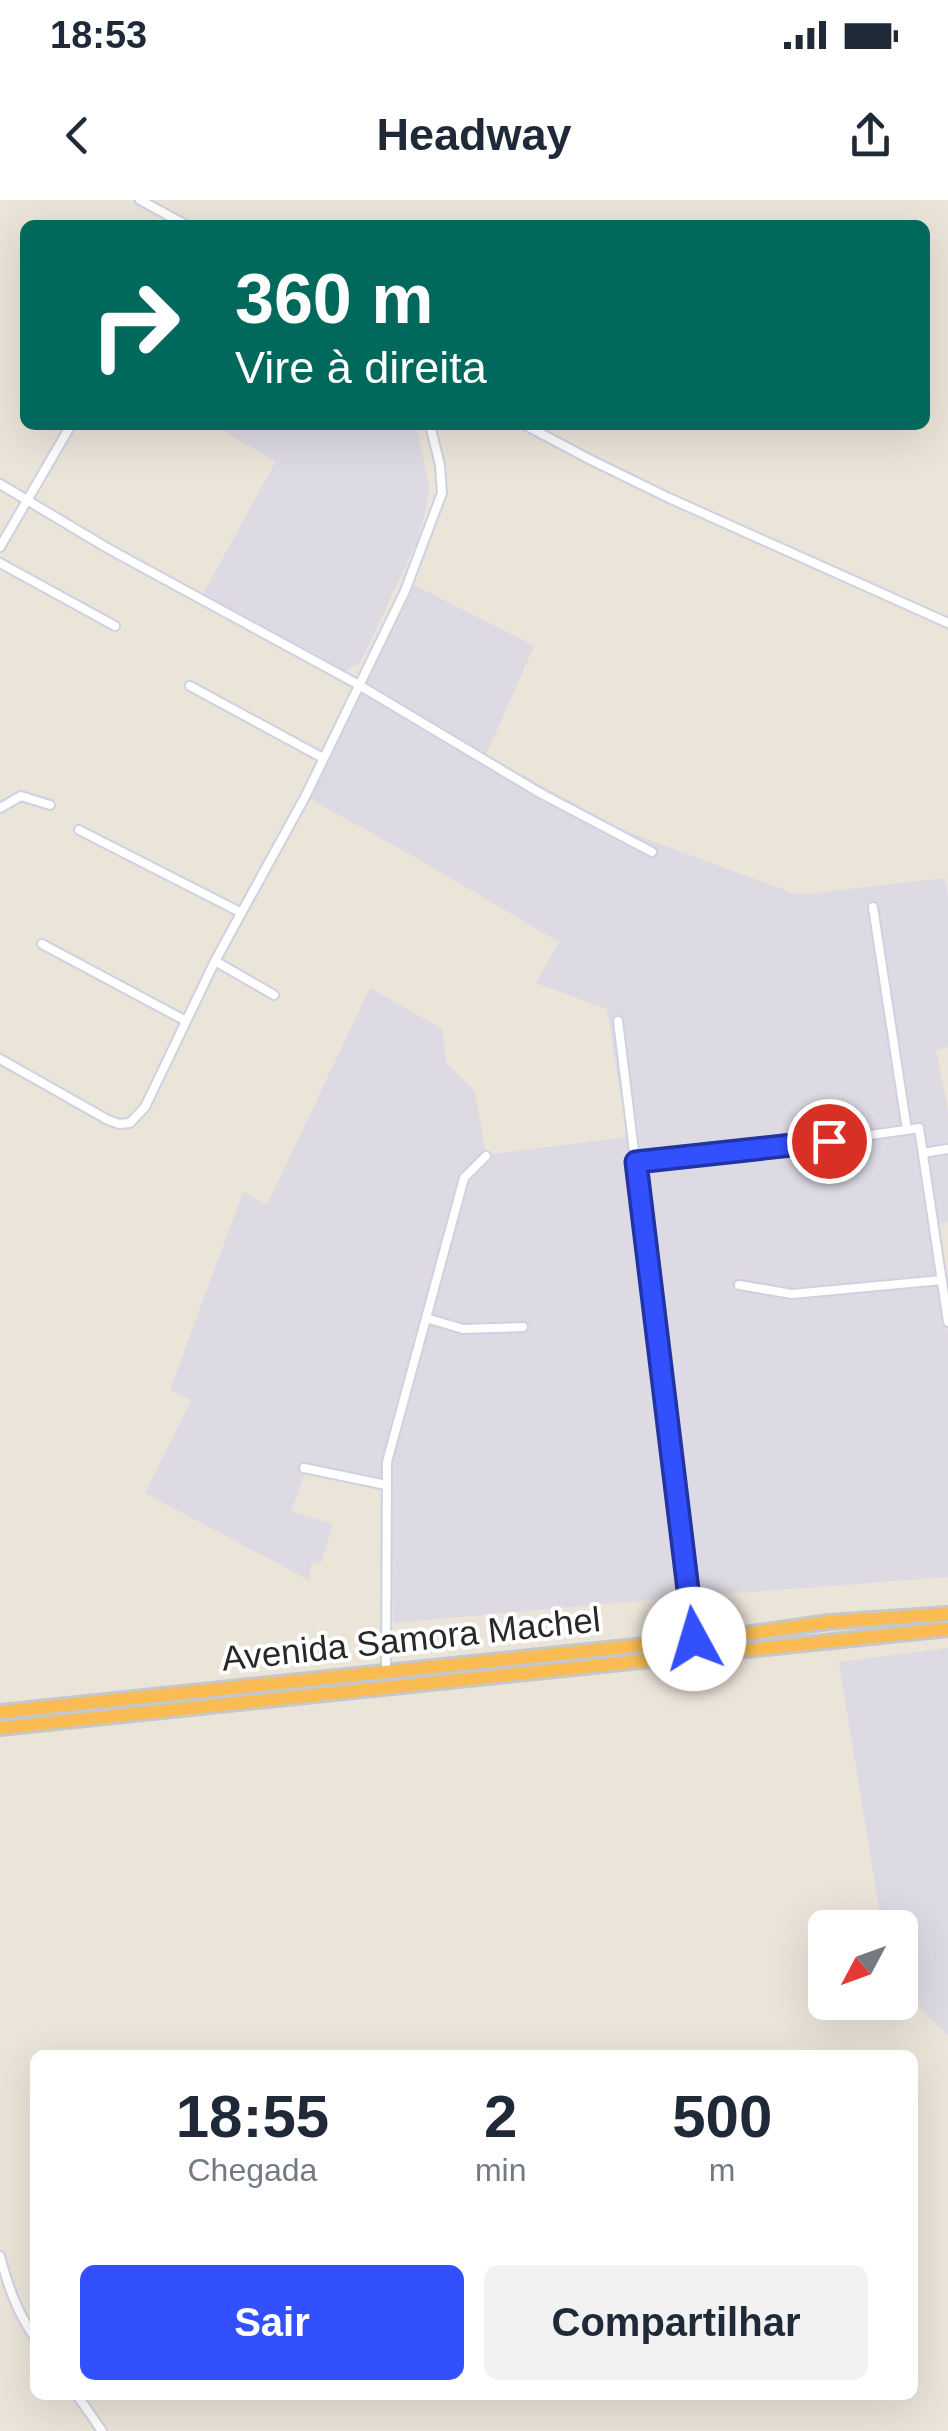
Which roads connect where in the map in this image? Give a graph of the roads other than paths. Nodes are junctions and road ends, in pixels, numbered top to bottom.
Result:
1 (140, 200) edge
2 (177, 220) edge
3 (67, 430) edge
4 (431, 430) edge
5 (534, 430) edge
6 (0, 484) edge
7 (27, 500) junction
8 (0, 547) edge
9 (0, 564) edge
10 (948, 623) edge
11 (115, 626) dead end
12 (359, 685) junction
13 (190, 686) dead end
14 (323, 758) junction
15 (50, 806) dead end
16 (0, 808) edge
17 (78, 830) dead end
18 (652, 852) dead end
19 (873, 907) dead end
20 (240, 912) junction
21 (42, 944) dead end
22 (214, 962) junction
23 (274, 995) dead end
24 (618, 1020) dead end
25 (186, 1021) junction
26 (0, 1060) edge
27 (907, 1130) junction
28 (948, 1149) edge
29 (923, 1153) junction
30 (486, 1156) dead end
31 (636, 1162) junction
32 (942, 1280) junction
33 (739, 1284) dead end
34 (426, 1318) junction
35 (948, 1322) edge
36 (523, 1327) dead end
37 (304, 1468) dead end
38 (386, 1484) junction
39 (948, 1614) edge
40 (948, 1629) edge
41 (694, 1639) junction
42 (386, 1672) junction
43 (0, 1712) edge
44 (0, 1728) edge
45 (0, 2256) edge
46 (30, 2331) edge
47 (80, 2400) edge
48 (102, 2431) edge

1 - 2 street
3 - 7 street
4 - 12 street
5 - 10 street
6 - 7 street
7 - 8 street
7 - 12 street
9 - 11 street
12 - 14 street
12 - 18 street
13 - 14 street
14 - 20 street
15 - 16 street
17 - 20 street
19 - 27 street
20 - 22 street
21 - 25 street
22 - 23 street
22 - 25 street
24 - 31 street
25 - 26 street
27 - 29 street
27 - 31 street
28 - 29 street
29 - 32 street
30 - 34 street
31 - 41 street
32 - 33 street
32 - 35 street
34 - 36 street
34 - 38 street
37 - 38 street
38 - 42 street
39 - 41 highway, Avenida Samora Machel
40 - 44 highway, Avenida Samora Machel
41 - 42 highway, Avenida Samora Machel
42 - 43 highway, Avenida Samora Machel
45 - 46 street
47 - 48 street

